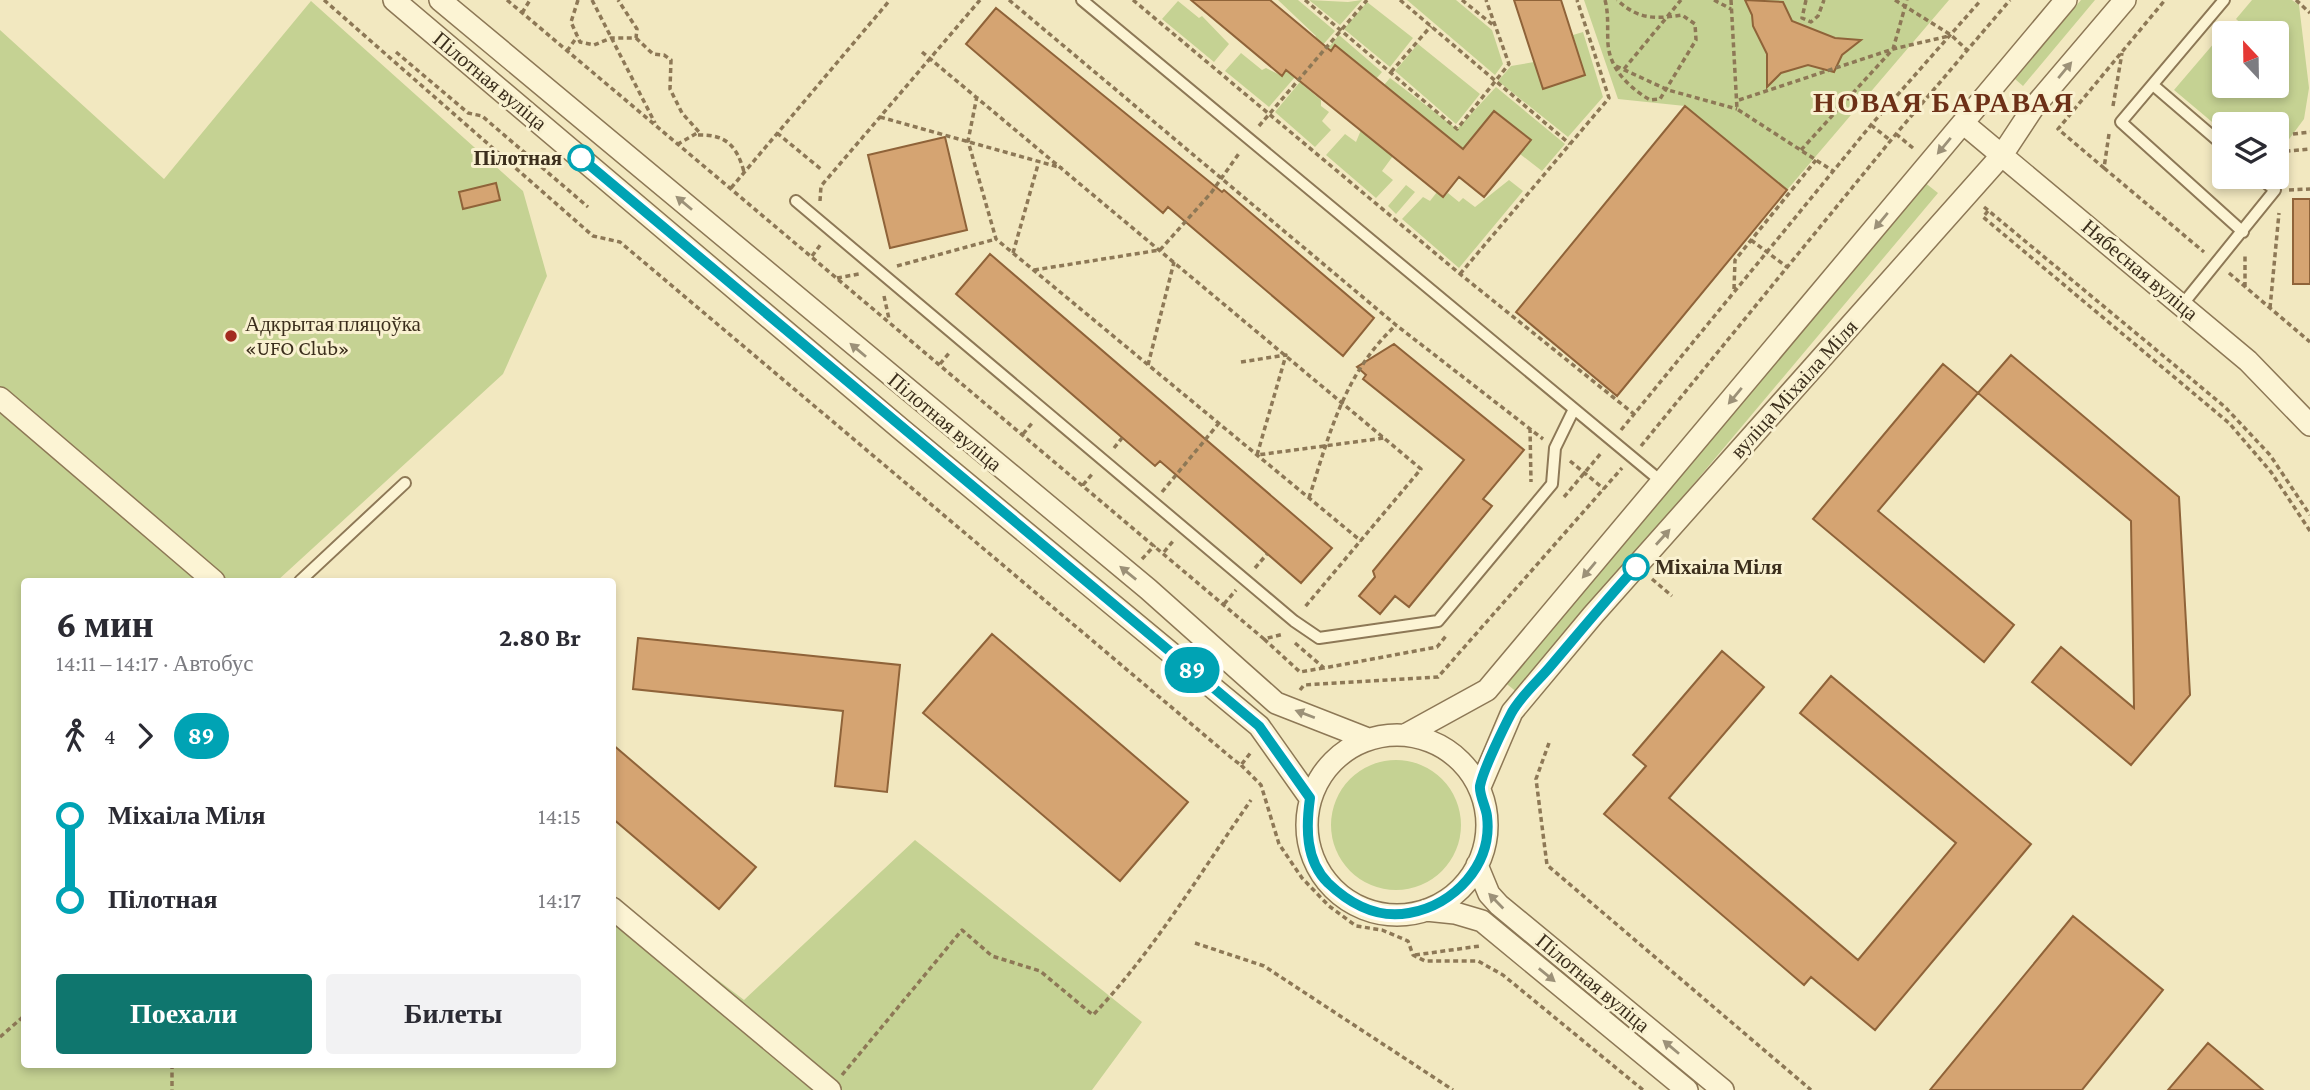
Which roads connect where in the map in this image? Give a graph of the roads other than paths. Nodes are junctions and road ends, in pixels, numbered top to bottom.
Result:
1 (394, 0) edge
2 (440, 0) edge
3 (1082, 0) edge
4 (2066, 0) edge
5 (2125, 0) edge
6 (2224, 0) edge
7 (2153, 85) junction
8 (1964, 123) junction
9 (2212, 136) edge
10 (2002, 155) junction
11 (2274, 189) edge
12 (796, 201) dead end
13 (2243, 232) junction
14 (2182, 305) junction
15 (0, 398) edge
16 (1574, 409) junction
17 (2310, 425) edge
18 (1662, 482) junction
19 (405, 483) dead end
20 (210, 578) edge
21 (303, 578) edge
22 (1407, 734) junction
23 (1368, 738) junction
24 (1480, 787) junction
25 (1310, 798) junction
26 (1477, 865) junction
27 (1426, 910) junction
28 (616, 911) edge
29 (830, 1090) edge
30 (1687, 1090) edge
31 (1723, 1090) edge

1 - 25 street, Пілотная вуліца
23 -> 2 street, Пілотная вуліца
3 - 16 lane
4 - 8 street, вуліца Міхаіла Міля
10 -> 5 street, вуліца Міхаіла Міля
6 - 7 lane
7 - 9 lane
7 - 13 lane
8 - 10 street, Нябесная вуліца
8 -> 18 street, вуліца Міхаіла Міля
10 - 14 street, Нябесная вуліца
24 -> 10 street, вуліца Міхаіла Міля
11 - 13 lane
12 - 16 lane
13 - 14 lane
14 - 17 street, Нябесная вуліца
15 - 20 street
16 - 18 lane
18 -> 22 street, вуліца Міхаіла Міля
19 - 21 lane
22 - 23 street
22 - 24 street
23 - 25 street
24 - 26 street
25 - 27 street
26 - 27 street
31 -> 26 street, Пілотная вуліца
27 -> 30 street, Пілотная вуліца
28 - 29 street

